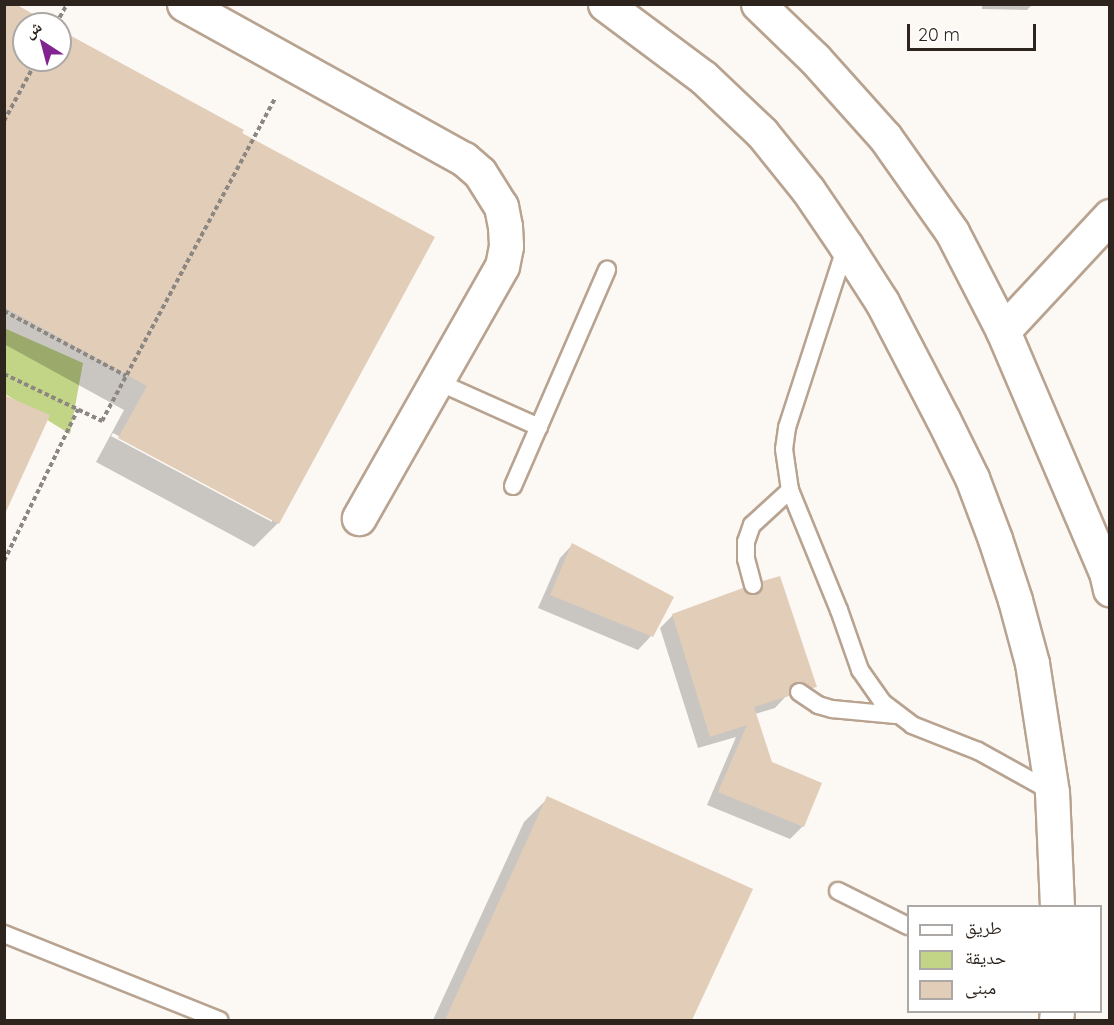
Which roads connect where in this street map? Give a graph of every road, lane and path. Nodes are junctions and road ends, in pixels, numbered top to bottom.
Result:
1 (184, 4) edge
2 (605, 4) edge
3 (758, 4) edge
4 (294, 65) junction
5 (31, 72) edge
6 (4, 121) edge
7 (1110, 216) edge
8 (846, 246) junction
9 (607, 270) dead end
10 (4, 311) edge
11 (1003, 332) junction
12 (4, 374) edge
13 (126, 376) junction
14 (436, 381) junction
15 (78, 409) junction
16 (539, 427) junction
17 (513, 486) dead end
18 (790, 490) junction
19 (359, 518) dead end
20 (4, 561) edge
21 (753, 585) dead end
22 (1110, 590) edge
23 (800, 692) dead end
24 (896, 715) junction
25 (1052, 792) junction
26 (838, 891) dead end
27 (1057, 905) edge
28 (907, 926) edge
29 (4, 934) edge
30 (219, 1020) edge

1 - 4 street
2 - 8 street
3 - 11 street
4 - 13 path
4 - 14 street
5 - 6 path
7 - 11 street
8 - 18 lane
8 - 25 street
9 - 16 lane
10 - 13 path
11 - 22 street
12 - 15 path
13 - 15 path
14 - 16 lane
14 - 19 street
15 - 20 path
16 - 17 lane
18 - 21 lane
18 - 24 lane
23 - 24 lane
24 - 25 lane
25 - 27 street
26 - 28 lane
29 - 30 lane

